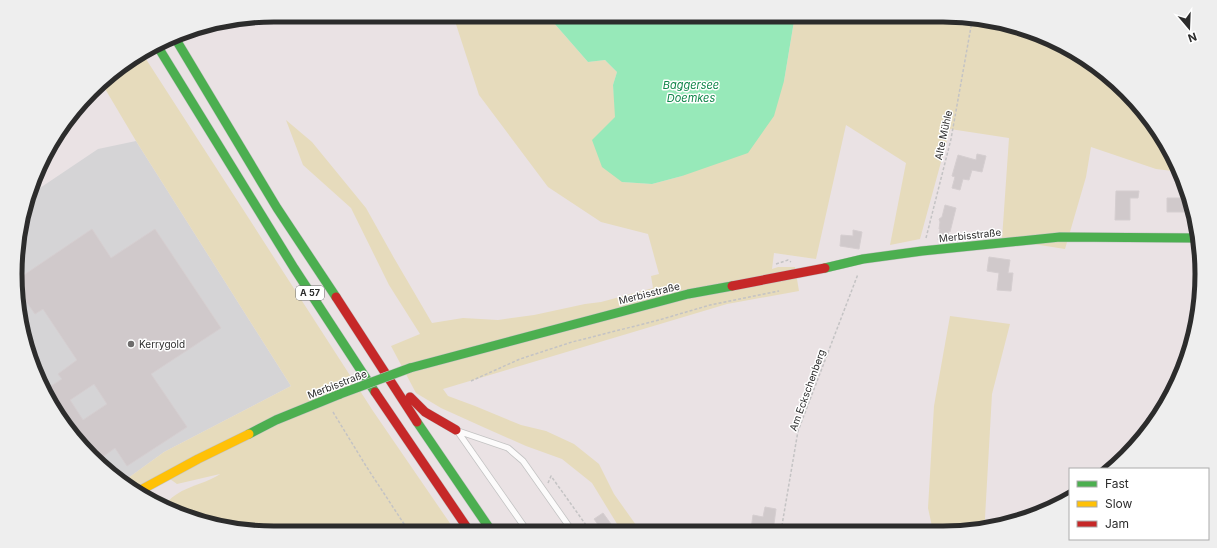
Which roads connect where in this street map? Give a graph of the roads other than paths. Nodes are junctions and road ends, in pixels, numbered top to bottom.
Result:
1 (177, 41) edge
2 (160, 50) edge
3 (1192, 238) edge
4 (356, 328) junction
5 (456, 430) junction
6 (143, 489) edge
7 (466, 526) edge
8 (488, 526) edge
9 (524, 526) edge
10 (569, 526) edge

1 - 4 main road, A 57
2 - 7 main road, A 57
3 - 6 main road, Merbisstraße, bridge
4 - 5 main road
4 - 8 main road, A 57
5 - 9 lane
5 - 10 lane

